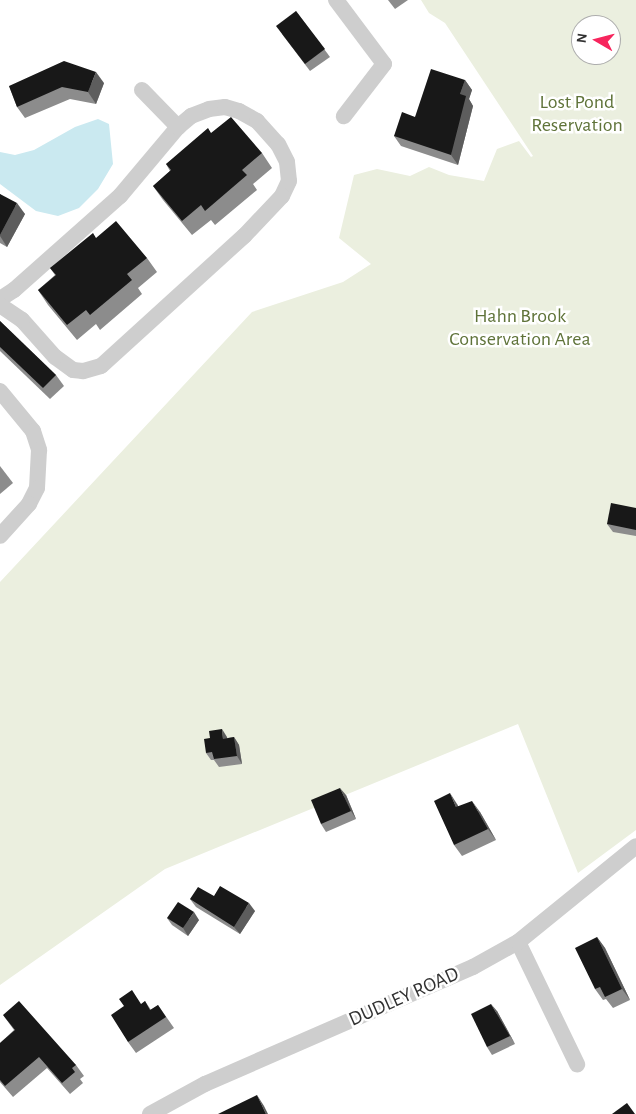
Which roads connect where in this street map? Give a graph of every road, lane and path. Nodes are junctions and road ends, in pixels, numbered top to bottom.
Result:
1 (336, 0) edge
2 (142, 90) dead end
3 (344, 116) dead end
4 (178, 127) junction
5 (0, 299) edge
6 (0, 305) edge
7 (0, 391) edge
8 (0, 536) edge
9 (636, 846) edge
10 (518, 942) junction
11 (577, 1064) dead end
12 (150, 1114) edge

1 - 3 street
2 - 4 street
4 - 5 street
4 - 6 street
7 - 8 street
9 - 10 street, DUDLEY ROAD
10 - 11 street
10 - 12 street, DUDLEY ROAD

